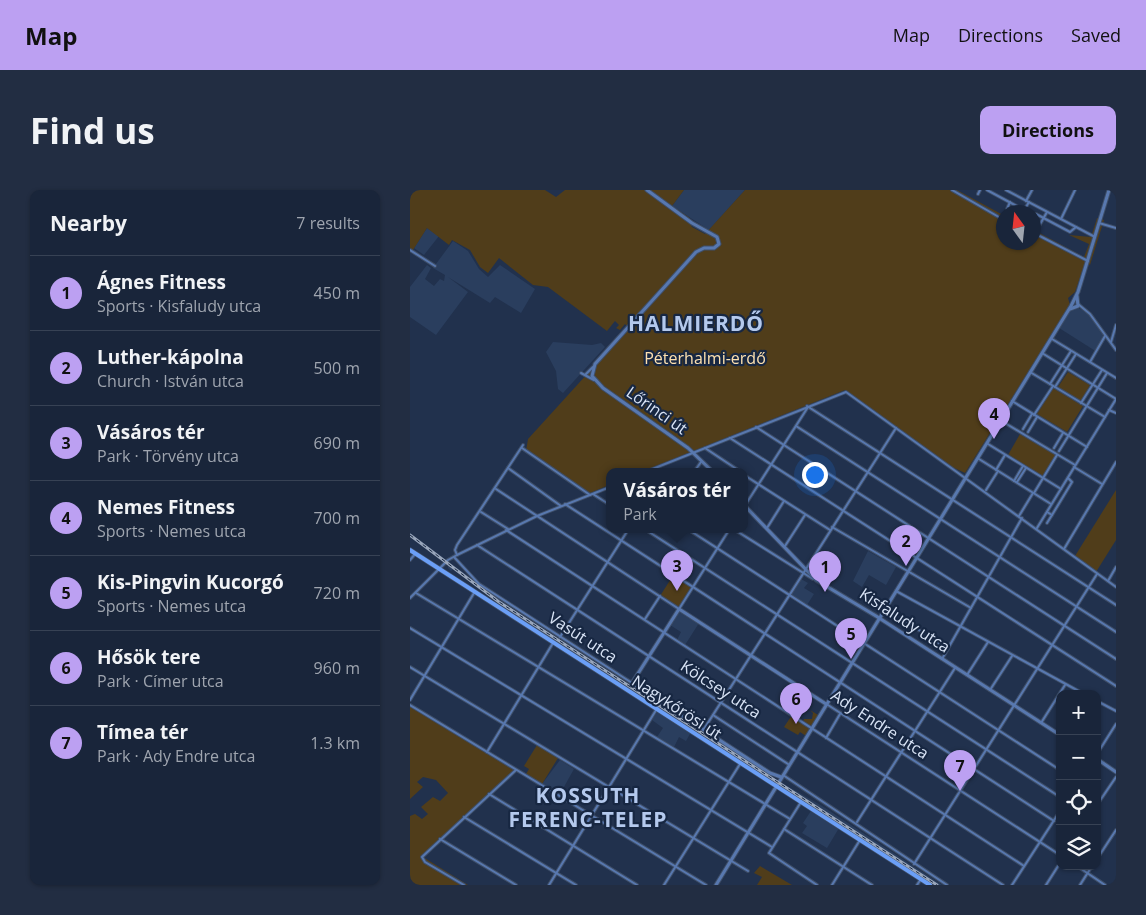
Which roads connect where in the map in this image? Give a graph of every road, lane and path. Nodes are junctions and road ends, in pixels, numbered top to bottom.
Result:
1 (647, 190) edge
2 (953, 190) edge
3 (980, 190) edge
4 (987, 190) edge
5 (1006, 190) edge
6 (1032, 190) edge
7 (1075, 190) edge
8 (1109, 190) edge
9 (978, 194) dead end
10 (1010, 202) junction
11 (1027, 202) junction
12 (1009, 205) edge
13 (1015, 205) edge
14 (1026, 205) edge
15 (1046, 212) junction
16 (996, 215) edge
17 (1043, 218) junction
18 (1061, 219) junction
19 (1041, 222) edge
20 (1099, 223) junction
21 (1076, 227) junction
22 (1116, 228) edge
23 (1041, 237) edge
24 (1095, 237) junction
25 (410, 250) edge
26 (1088, 261) junction
27 (435, 266) dead end
28 (1075, 304) junction
29 (1116, 325) edge
30 (1106, 336) junction
31 (1051, 338) junction
32 (1111, 343) junction
33 (1116, 350) edge
34 (1071, 351) junction
35 (1042, 353) junction
36 (1076, 354) junction
37 (1090, 362) junction
38 (1062, 366) junction
39 (593, 367) junction
40 (1067, 369) junction
41 (1102, 370) junction
42 (1030, 372) junction
43 (581, 373) dead end
44 (1107, 373) junction
45 (585, 375) junction
46 (1116, 378) edge
47 (594, 380) junction
48 (1093, 385) junction
49 (1053, 386) junction
50 (1098, 388) junction
51 (1116, 399) edge
52 (1012, 401) junction
53 (1081, 403) junction
54 (807, 406) junction
55 (1086, 406) junction
56 (1110, 410) junction
57 (1116, 413) edge
58 (1033, 414) junction
59 (1037, 417) junction
60 (1104, 417) junction
61 (1000, 420) junction
62 (796, 426) junction
63 (756, 427) junction
64 (896, 428) junction
65 (1023, 429) dead end
66 (1028, 432) dead end
67 (1063, 433) junction
68 (1068, 436) junction
69 (730, 438) junction
70 (986, 443) junction
71 (523, 445) dead end
72 (783, 446) junction
73 (1087, 447) junction
74 (521, 448) junction
75 (705, 448) junction
76 (1054, 448) dead end
77 (1059, 451) dead end
78 (694, 452) junction
79 (880, 453) junction
80 (1057, 454) junction
81 (1006, 455) junction
82 (977, 458) junction
83 (702, 461) junction
84 (1116, 462) edge
85 (771, 465) junction
86 (1023, 466) junction
87 (1075, 466) junction
88 (508, 468) junction
89 (656, 468) edge
90 (697, 468) edge
91 (708, 468) edge
92 (735, 468) edge
93 (1026, 468) junction
94 (997, 471) junction
95 (867, 472) junction
96 (748, 477) edge
97 (965, 477) junction
98 (1043, 478) junction
99 (1068, 478) junction
100 (1014, 480) junction
101 (1017, 482) junction
102 (759, 484) junction
103 (1102, 484) junction
104 (1061, 488) junction
105 (496, 489) junction
106 (606, 489) edge
107 (985, 491) junction
108 (1067, 491) junction
109 (855, 492) junction
110 (1033, 493) junction
111 (592, 494) junction
112 (784, 500) junction
113 (952, 500) junction
114 (1054, 500) junction
115 (748, 501) edge
116 (606, 503) edge
117 (566, 504) junction
118 (1052, 504) junction
119 (1059, 504) junction
120 (562, 506) junction
121 (748, 509) edge
122 (842, 511) junction
123 (481, 512) junction
124 (1047, 512) junction
125 (806, 514) junction
126 (1052, 515) junction
127 (537, 516) junction
128 (1021, 517) junction
129 (940, 519) junction
130 (1047, 522) dead end
131 (767, 528) junction
132 (1037, 528) junction
133 (831, 529) junction
134 (507, 530) junction
135 (606, 530) edge
136 (610, 533) edge
137 (626, 533) edge
138 (651, 533) edge
139 (694, 533) edge
140 (727, 533) edge
141 (740, 533) edge
142 (928, 538) junction
143 (1011, 538) junction
144 (621, 540) junction
145 (477, 544) junction
146 (784, 546) junction
147 (718, 548) junction
148 (1064, 549) junction
149 (410, 550) edge
150 (415, 554) junction
151 (457, 555) junction
152 (454, 556) junction
153 (915, 558) junction
154 (999, 558) junction
155 (410, 560) edge
156 (607, 562) junction
157 (705, 568) junction
158 (806, 568) junction
159 (1116, 568) edge
160 (439, 570) junction
161 (908, 571) junction
162 (803, 573) junction
163 (1097, 574) junction
164 (988, 578) junction
165 (816, 580) junction
166 (1108, 581) junction
167 (592, 586) junction
168 (693, 587) junction
169 (1088, 587) junction
170 (1116, 587) edge
171 (896, 590) junction
172 (476, 591) junction
173 (416, 593) junction
174 (789, 595) junction
175 (660, 596) junction
176 (977, 597) junction
177 (410, 598) edge
178 (1116, 605) edge
179 (1076, 607) junction
180 (885, 608) junction
181 (971, 608) junction
182 (577, 609) junction
183 (679, 609) junction
184 (777, 614) junction
185 (879, 618) junction
186 (459, 619) junction
187 (645, 620) junction
188 (1064, 626) junction
189 (960, 627) junction
190 (410, 628) edge
191 (1116, 632) edge
192 (664, 633) junction
193 (765, 633) junction
194 (560, 637) junction
195 (554, 641) junction
196 (988, 642) junction
197 (864, 643) junction
198 (1052, 646) junction
199 (442, 648) junction
200 (948, 648) junction
201 (751, 655) junction
202 (1012, 655) junction
203 (649, 656) junction
204 (942, 659) junction
205 (1116, 659) edge
206 (852, 662) junction
207 (410, 667) edge
208 (539, 667) junction
209 (956, 668) junction
210 (1038, 669) junction
211 (967, 675) junction
212 (425, 676) junction
213 (735, 678) junction
214 (840, 682) junction
215 (632, 683) junction
216 (1066, 684) junction
217 (1116, 686) edge
218 (990, 690) junction
219 (1077, 690) edge
220 (940, 692) junction
221 (522, 695) junction
222 (410, 700) edge
223 (661, 702) junction
224 (721, 702) junction
225 (1101, 703) edge
226 (826, 704) junction
227 (410, 705) edge
228 (1014, 706) junction
229 (657, 708) junction
230 (1116, 711) edge
231 (928, 712) junction
232 (841, 713) junction
233 (713, 716) junction
234 (1041, 723) junction
235 (505, 724) junction
236 (1116, 724) edge
237 (812, 728) junction
238 (643, 730) junction
239 (703, 730) junction
240 (999, 730) junction
241 (915, 731) junction
242 (1056, 732) edge
243 (826, 738) junction
244 (1101, 748) edge
245 (986, 750) junction
246 (486, 752) junction
247 (797, 752) junction
248 (901, 752) junction
249 (626, 759) junction
250 (1101, 762) edge
251 (740, 763) junction
252 (789, 765) junction
253 (1056, 767) edge
254 (974, 769) junction
255 (516, 770) junction
256 (1116, 772) edge
257 (782, 776) junction
258 (886, 777) junction
259 (1116, 777) edge
260 (728, 782) junction
261 (777, 785) junction
262 (609, 787) junction
263 (960, 791) junction
264 (489, 794) junction
265 (1056, 795) edge
266 (1101, 799) edge
267 (872, 800) junction
268 (801, 802) junction
269 (766, 804) junction
270 (711, 810) junction
271 (946, 815) junction
272 (592, 816) junction
273 (464, 817) junction
274 (1056, 817) edge
275 (790, 819) junction
276 (1054, 820) junction
277 (857, 822) junction
278 (784, 829) junction
279 (1116, 830) edge
280 (748, 833) junction
281 (693, 838) junction
282 (931, 838) junction
283 (440, 839) junction
284 (860, 840) junction
285 (1040, 842) junction
286 (573, 846) junction
287 (772, 847) junction
288 (1056, 852) edge
289 (1101, 853) edge
290 (730, 861) junction
291 (914, 864) junction
292 (843, 866) junction
293 (1024, 866) junction
294 (676, 867) junction
295 (1056, 869) edge
296 (1082, 870) edge
297 (1090, 870) edge
298 (748, 871) dead end
299 (556, 873) junction
300 (1088, 874) junction
301 (921, 879) junction
302 (464, 885) edge
303 (516, 885) edge
304 (549, 885) edge
305 (576, 885) edge
306 (637, 885) edge
307 (664, 885) edge
308 (706, 885) edge
309 (716, 885) edge
310 (817, 885) edge
311 (832, 885) edge
312 (872, 885) edge
313 (916, 885) edge
314 (930, 885) edge
315 (947, 885) edge
316 (1003, 885) edge
317 (1012, 885) edge
318 (1046, 885) edge
319 (1080, 885) edge
320 (1106, 885) edge

1 - 39 street
2 - 16 street
3 - 9 street
4 - 10 street
5 - 11 street
6 - 11 street
7 - 18 street
8 - 20 street
10 - 12 street
10 - 13 street
11 - 14 street
11 - 15 street
15 - 17 street
15 - 18 street
17 - 19 street
17 - 21 street
18 - 21 street
20 - 22 street
20 - 24 street
21 - 24 street
23 - 26 street
24 - 26 street
25 - 27 street
26 - 28 street
28 - 30 street
28 - 31 street
29 - 32 street
30 - 32 street
30 - 37 street
31 - 34 street
31 - 35 street
32 - 33 street
34 - 36 street
34 - 38 street
35 - 38 street
35 - 42 street
36 - 37 street
36 - 40 street
37 - 41 street
38 - 40 street
38 - 49 street
39 - 45 street
39 - 47 street
40 - 48 street
40 - 49 street
41 - 44 street
41 - 48 street
42 - 49 street
42 - 52 street
43 - 45 street
44 - 46 street
44 - 50 street
45 - 47 street
47 - 78 street, Lőrinci út
48 - 50 street
48 - 53 street
49 - 53 street
49 - 58 street
50 - 51 street
50 - 55 street
51 - 56 street
52 - 58 street
52 - 61 street
53 - 55 street
54 - 62 street
54 - 63 street
54 - 64 street
54 - 79 street
55 - 60 street
55 - 68 street
56 - 57 street
56 - 60 street
58 - 59 street
58 - 65 street
59 - 66 street
59 - 67 street
60 - 73 street
61 - 70 street
61 - 80 street
62 - 72 street
62 - 95 street
63 - 69 street
63 - 72 street
64 - 79 street
64 - 97 street
67 - 68 street
67 - 76 street
68 - 73 street
68 - 77 street
69 - 75 street
69 - 85 street
70 - 81 street
70 - 82 street
71 - 74 street
72 - 85 street
72 - 109 street
73 - 87 street
74 - 88 street
74 - 111 street
75 - 78 street
75 - 92 street
78 - 83 street, Lőrinci út
78 - 89 street
79 - 95 street
79 - 113 street
80 - 87 street
80 - 98 street
81 - 86 street
81 - 94 street
82 - 94 street
82 - 97 street
83 - 90 street
83 - 91 street, Lőrinci út
84 - 103 street
85 - 102 street
85 - 122 street
86 - 93 street
86 - 100 street
87 - 99 street
87 - 103 street
88 - 105 street
88 - 120 street
93 - 98 street
93 - 101 street
94 - 100 street
94 - 107 street
95 - 109 street
95 - 129 street
96 - 102 street
97 - 107 street
97 - 113 street
98 - 104 street
98 - 110 street
99 - 104 street
99 - 108 street
100 - 101 street
101 - 110 street
102 - 112 street
102 - 115 street
103 - 148 street
104 - 108 street
104 - 114 street
105 - 123 street
105 - 127 street, Ady Endre utca
106 - 111 street
107 - 128 street
108 - 119 street
109 - 122 street
109 - 142 street
110 - 118 street
110 - 128 street
111 - 116 street
111 - 117 street
112 - 125 street
112 - 131 street
113 - 129 street
113 - 143 street
114 - 118 street
114 - 119 street
117 - 120 street
117 - 135 street
118 - 124 street
119 - 126 street
120 - 127 street
121 - 131 street
122 - 133 street
122 - 153 street
123 - 134 street
123 - 151 street
124 - 126 street
124 - 132 street
125 - 133 street
125 - 146 street
126 - 130 street
127 - 134 street
127 - 156 street, Ady Endre utca
128 - 132 street
128 - 143 street
129 - 142 street
129 - 154 street
131 - 146 street
132 - 148 street
133 - 158 street
133 - 161 street
134 - 145 street
134 - 167 street
136 - 144 street
137 - 144 street
138 - 157 street
139 - 147 street
140 - 147 street
141 - 162 street, Kisfaludy utca
142 - 153 street
142 - 164 street
143 - 154 street
143 - 169 street
144 - 156 street
144 - 168 street
145 - 151 street
145 - 182 street, Kölcsey utca
146 - 158 street
147 - 157 street
147 - 174 street
148 - 163 street
149 - 150 main road, Nagykőrösi út
150 - 155 street
150 - 160 main road, Nagykőrösi út
151 - 152 street
152 - 160 street
152 - 194 street, Vasút utca
153 - 161 street
153 - 176 street
154 - 164 street
154 - 179 street
156 - 167 street
156 - 175 street, Ady Endre utca
157 - 168 street
157 - 184 street
158 - 162 street
158 - 165 street
159 - 166 street
160 - 172 main road, Nagykőrösi út
160 - 173 street
161 - 171 street
161 - 181 street
162 - 165 street, Kisfaludy utca
162 - 174 street
163 - 166 street
163 - 169 street
164 - 176 street
164 - 188 street
165 - 185 street, Kisfaludy utca
166 - 170 street
167 - 182 street
167 - 187 street
168 - 183 street
168 - 193 street
169 - 178 street
169 - 179 street
171 - 180 street
171 - 189 street
172 - 186 street
172 - 195 main road, Nagykőrösi út
173 - 177 street
173 - 186 street
174 - 184 street
174 - 197 street
175 - 183 street, Ady Endre utca
175 - 187 street
176 - 181 street
176 - 198 street
179 - 188 street
179 - 191 street
180 - 185 street
180 - 200 street
181 - 189 street
182 - 194 street
182 - 203 street, Kölcsey utca
183 - 192 street
183 - 201 street, Ady Endre utca
184 - 193 street
184 - 206 street
185 - 197 street
185 - 204 street, Kisfaludy utca
186 - 199 street
186 - 208 street
187 - 192 street
188 - 198 street
188 - 205 street
189 - 196 street
189 - 200 street
190 - 199 street
192 - 203 street
192 - 213 street
193 - 201 street
193 - 214 street
194 - 215 street, Vasút utca
195 - 208 street
195 - 229 main road, Nagykőrösi út
196 - 202 street
196 - 211 street
197 - 206 street
197 - 220 street
198 - 210 street
198 - 217 street
199 - 212 street
199 - 221 street
200 - 204 street
201 - 213 street
201 - 226 street, Ady Endre utca
202 - 210 street
202 - 218 street
203 - 215 street
203 - 224 street, Kölcsey utca
204 - 209 street, Kisfaludy utca
206 - 214 street
206 - 231 street
207 - 212 street
208 - 221 street
208 - 238 street
209 - 211 street, Kisfaludy utca
209 - 220 street
210 - 216 street
210 - 228 street
211 - 218 street, Kisfaludy utca
212 - 222 street
212 - 235 street
213 - 224 street
213 - 237 street
214 - 226 street
214 - 241 street
215 - 223 street, Vasút utca
216 - 219 street
216 - 234 street
218 - 228 street, Kisfaludy utca
220 - 231 street
220 - 240 street
221 - 235 street
221 - 249 street
223 - 229 street
223 - 239 street, Vasút utca
224 - 233 street
224 - 247 street, Kölcsey utca
225 - 230 street
226 - 232 street, Ady Endre utca
226 - 237 street
227 - 246 street
228 - 234 street, Kisfaludy utca
228 - 240 street
229 - 238 street
229 - 251 main road, Nagykőrösi út
231 - 241 street
231 - 245 street
232 - 243 street
232 - 248 street, Ady Endre utca
233 - 239 street
233 - 252 street
234 - 242 street, Kisfaludy utca
235 - 246 street
235 - 262 street
236 - 244 street
237 - 243 street
237 - 247 street
238 - 249 street
238 - 260 street
239 - 257 street, Vasút utca
240 - 245 street
240 - 253 street
241 - 248 street
241 - 254 street
243 - 258 street
245 - 254 street
245 - 265 street
246 - 255 street
247 - 252 street
247 - 267 street, Kölcsey utca
248 - 258 street
248 - 263 street, Ady Endre utca
249 - 262 street
249 - 270 street
250 - 256 street
251 - 260 street
251 - 261 main road, Nagykőrösi út
252 - 257 street
254 - 263 street
254 - 276 street
255 - 264 street
255 - 272 street
257 - 261 street
257 - 277 street, Vasút utca
258 - 267 street
258 - 271 street
259 - 266 street
260 - 269 street
260 - 270 street
261 - 268 main road, Nagykőrösi út
261 - 269 street
262 - 272 street
262 - 281 street
263 - 271 street
263 - 285 street, Ady Endre utca
264 - 273 street
264 - 286 street
267 - 277 street
267 - 282 street, Kölcsey utca
268 - 275 street
268 - 284 main road, Nagykőrösi út
269 - 275 street
269 - 280 street
270 - 280 street
270 - 281 street
271 - 282 street
271 - 293 street
272 - 286 street
272 - 294 street
273 - 283 street
273 - 299 street
274 - 276 street
275 - 278 street
276 - 285 street
277 - 291 street, Vasút utca
278 - 287 street
278 - 292 street
279 - 289 street
280 - 287 street
280 - 290 street
281 - 290 street
281 - 294 street
282 - 291 street
282 - 316 street, Kölcsey utca
283 - 302 street
283 - 303 street
284 - 292 street
284 - 301 main road, Nagykőrösi út
285 - 288 street, Ady Endre utca
285 - 293 street
286 - 299 street
286 - 306 street
287 - 310 street
290 - 298 street
290 - 309 street
291 - 315 street, Vasút utca
292 - 311 street
292 - 312 street
293 - 317 street
294 - 307 street
294 - 308 street
295 - 318 street
296 - 300 street
297 - 300 street
299 - 304 street
299 - 305 street
300 - 319 street
300 - 320 street
301 - 313 street
301 - 314 main road, Nagykőrösi út

